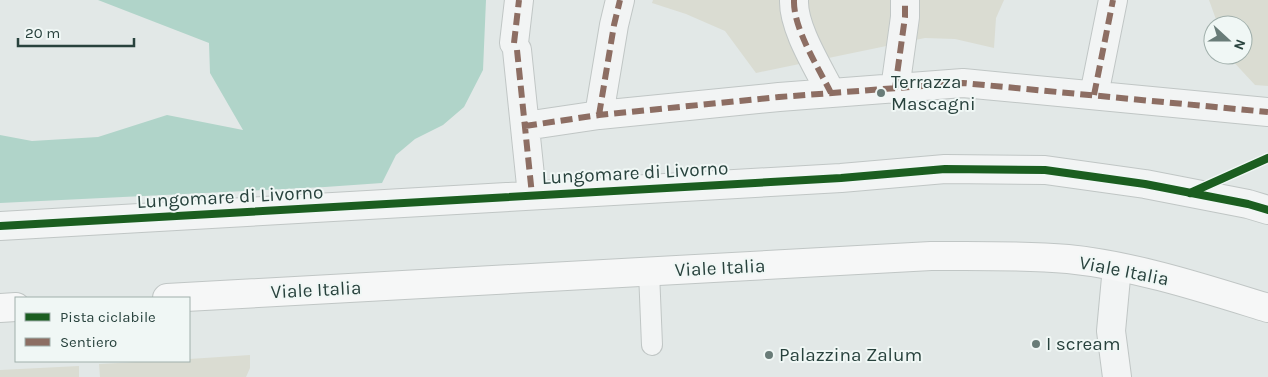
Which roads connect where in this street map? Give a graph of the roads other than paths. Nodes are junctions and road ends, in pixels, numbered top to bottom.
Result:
1 (518, 0) edge
2 (620, 0) edge
3 (794, 0) edge
4 (905, 0) edge
5 (1113, 0) edge
6 (895, 89) junction
7 (831, 93) junction
8 (1094, 96) junction
9 (1268, 112) edge
10 (599, 115) junction
11 (525, 126) junction
12 (532, 195) junction
13 (1268, 210) edge
14 (0, 226) edge
15 (1117, 268) junction
16 (649, 272) junction
17 (186, 297) edge
18 (15, 307) edge
19 (0, 308) edge
20 (1268, 308) edge
21 (652, 345) dead end
22 (1117, 377) edge

1 - 11 street
2 - 10 street
3 - 7 street
4 - 6 street
5 - 8 street
6 - 7 street
6 - 8 street
7 - 10 street
8 - 9 street
10 - 11 street
11 - 12 street
12 - 13 street, Lungomare di Livorno
12 - 14 street, Lungomare di Livorno
15 - 16 main road, Viale Italia
15 - 20 main road, Viale Italia
15 - 22 street
16 - 17 main road, Viale Italia
16 - 21 lane
18 - 19 main road

